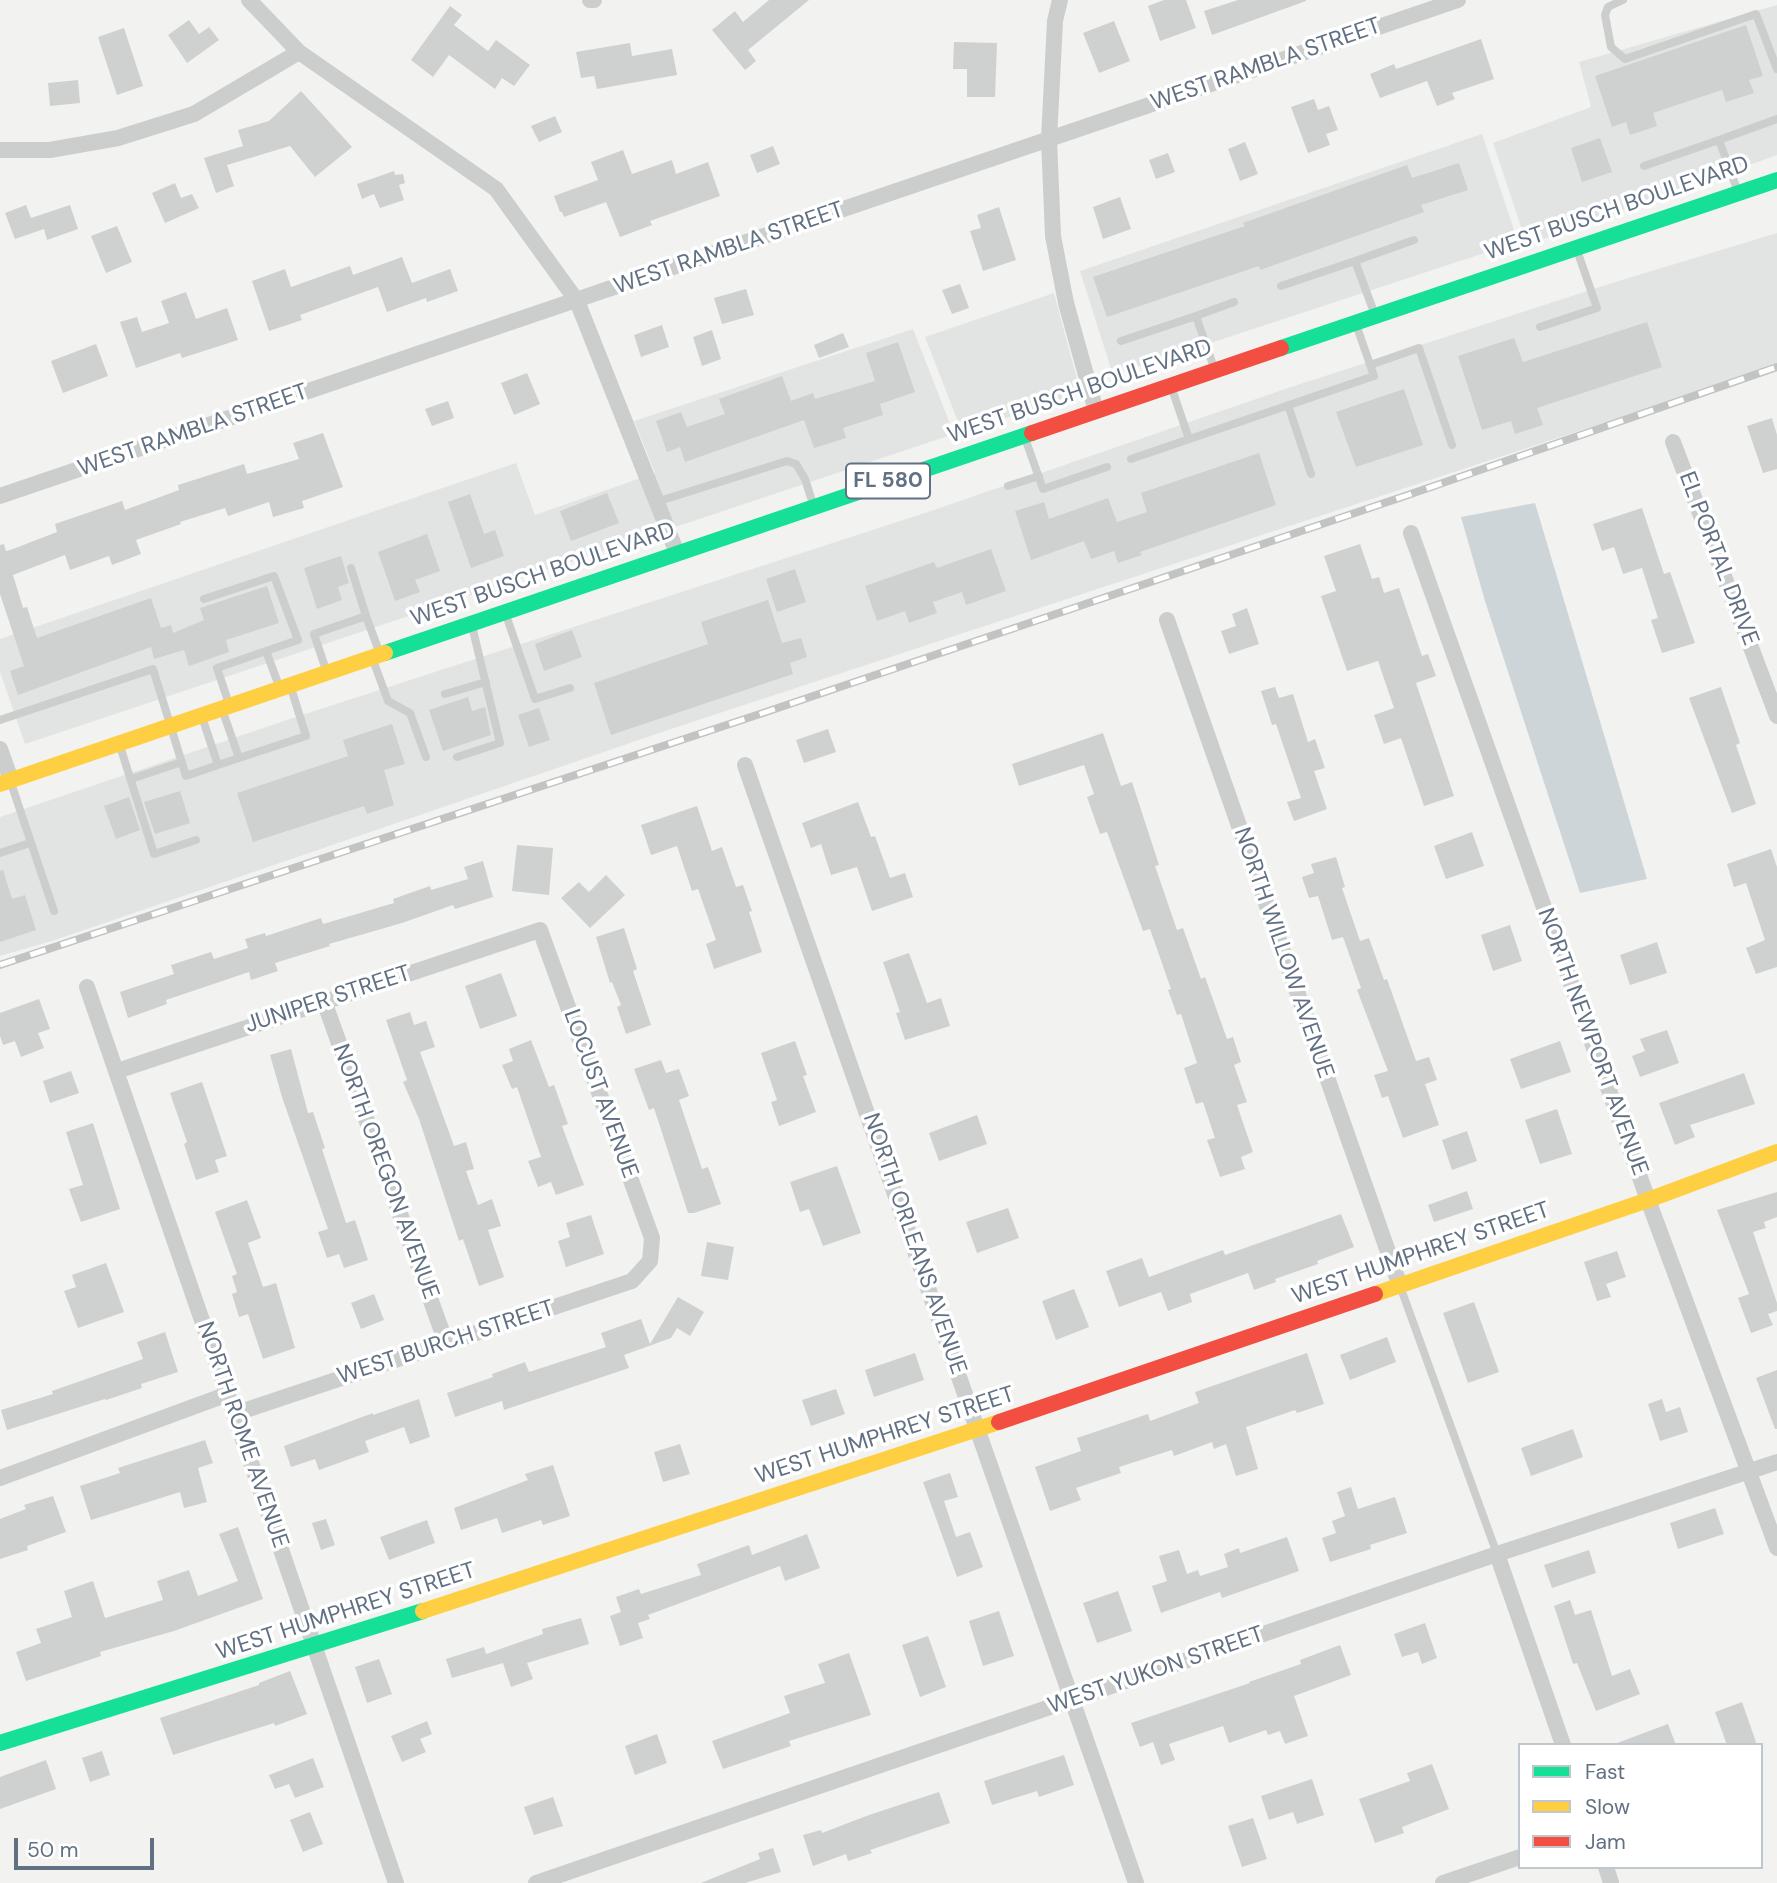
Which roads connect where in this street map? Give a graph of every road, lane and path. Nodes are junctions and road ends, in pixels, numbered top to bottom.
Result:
1 (249, 0) edge
2 (1060, 0) edge
3 (1458, 0) edge
4 (1623, 0) edge
5 (299, 52) junction
6 (1777, 69) edge
7 (1777, 119) edge
8 (1049, 139) junction
9 (1719, 140) junction
10 (0, 150) edge
11 (1644, 166) dead end
12 (1777, 180) edge
13 (1738, 192) junction
14 (1415, 240) dead end
15 (1576, 247) junction
16 (1355, 261) junction
17 (1281, 286) dead end
18 (577, 301) junction
19 (1234, 302) dead end
20 (1375, 315) junction
21 (1196, 316) junction
22 (1355, 322) junction
23 (1540, 327) dead end
24 (1121, 341) dead end
25 (1370, 365) junction
26 (1214, 370) junction
27 (1171, 385) junction
28 (1288, 405) junction
29 (1096, 411) junction
30 (1024, 435) junction
31 (1189, 439) junction
32 (1673, 442) dead end
33 (1452, 445) dead end
34 (1131, 459) dead end
35 (1107, 467) dead end
36 (1311, 474) dead end
37 (1039, 476) junction
38 (1008, 486) dead end
39 (0, 496) edge
40 (656, 502) junction
41 (814, 507) junction
42 (1411, 533) dead end
43 (677, 553) junction
44 (351, 569) dead end
45 (204, 599) dead end
46 (505, 612) junction
47 (366, 616) junction
48 (1167, 620) dead end
49 (471, 623) junction
50 (266, 651) junction
51 (376, 656) junction
52 (327, 673) junction
53 (486, 682) junction
54 (285, 687) junction
55 (570, 688) dead end
56 (445, 694) dead end
57 (226, 707) junction
58 (202, 715) junction
59 (1777, 716) edge
60 (0, 720) edge
61 (171, 726) junction
62 (119, 743) junction
63 (0, 749) edge
64 (426, 757) dead end
65 (457, 757) dead end
66 (239, 758) junction
67 (182, 762) junction
68 (218, 765) junction
69 (745, 765) dead end
70 (131, 779) junction
71 (5, 782) edge
72 (196, 840) dead end
73 (30, 843) junction
74 (0, 853) edge
75 (54, 911) dead end
76 (540, 930) joint
77 (87, 987) dead end
78 (324, 1000) junction
79 (117, 1071) junction
80 (1777, 1152) edge
81 (1648, 1200) junction
82 (650, 1261) joint
83 (1400, 1286) junction
84 (446, 1343) junction
85 (228, 1394) junction
86 (234, 1414) junction
87 (979, 1429) junction
88 (1777, 1462) edge
89 (1750, 1471) junction
90 (0, 1478) edge
91 (1777, 1548) edge
92 (1497, 1554) junction
93 (314, 1647) junction
94 (1072, 1700) junction
95 (0, 1743) edge
96 (1562, 1743) edge
97 (1518, 1858) edge
98 (396, 1883) edge
99 (536, 1883) edge
100 (1136, 1883) edge
101 (1443, 1883) edge

1 - 5 street
2 - 8 street
3 - 8 street, WEST RAMBLA STREET
4 - 6 lane
5 - 10 street
5 - 18 street
7 - 9 lane
8 - 18 street, WEST RAMBLA STREET
8 - 29 street
9 - 11 lane
9 - 13 lane
12 - 13 main road, WEST BUSCH BOULEVARD / FL 580
13 - 15 main road, WEST BUSCH BOULEVARD / FL 580
14 - 16 lane
15 - 20 main road, WEST BUSCH BOULEVARD / FL 580
15 - 23 lane
16 - 17 lane
16 - 20 lane
18 - 39 street, WEST RAMBLA STREET
18 - 40 street
19 - 21 lane
20 - 22 main road, WEST BUSCH BOULEVARD / FL 580
21 - 24 lane
21 - 26 lane
22 - 25 lane
22 - 26 main road, WEST BUSCH BOULEVARD / FL 580
25 - 28 lane
25 - 33 lane
26 - 27 main road, WEST BUSCH BOULEVARD / FL 580
27 - 29 main road, WEST BUSCH BOULEVARD / FL 580
27 - 31 lane
28 - 31 lane
28 - 36 lane
29 - 30 main road, WEST BUSCH BOULEVARD / FL 580
30 - 37 lane
30 - 41 main road, WEST BUSCH BOULEVARD / FL 580
31 - 34 lane
32 - 59 street, EL PORTAL DRIVE
35 - 37 lane
37 - 38 lane
40 - 41 lane
40 - 43 street
41 - 43 main road, WEST BUSCH BOULEVARD / FL 580
42 - 81 street, NORTH NEWPORT AVENUE
43 - 46 main road, WEST BUSCH BOULEVARD / FL 580
44 - 47 lane
45 - 50 lane
46 - 49 main road, WEST BUSCH BOULEVARD / FL 580
46 - 55 lane
47 - 51 lane
47 - 52 lane
48 - 83 street, NORTH WILLOW AVENUE
49 - 51 main road, WEST BUSCH BOULEVARD / FL 580
49 - 53 lane
50 - 54 lane
50 - 57 lane
51 - 52 main road, WEST BUSCH BOULEVARD / FL 580
51 - 64 lane
52 - 54 main road, WEST BUSCH BOULEVARD / FL 580
53 - 56 lane
53 - 65 lane
54 - 57 main road, WEST BUSCH BOULEVARD / FL 580
54 - 66 lane
57 - 58 main road, WEST BUSCH BOULEVARD / FL 580
57 - 66 lane
58 - 61 main road, WEST BUSCH BOULEVARD / FL 580
58 - 68 lane
60 - 61 lane
61 - 62 main road, WEST BUSCH BOULEVARD / FL 580
61 - 67 lane
62 - 70 lane
62 - 71 main road, WEST BUSCH BOULEVARD / FL 580
63 - 71 street
66 - 68 lane
67 - 68 lane
67 - 70 lane
69 - 87 street, NORTH ORLEANS AVENUE
70 - 72 lane
71 - 73 lane
73 - 74 lane
73 - 75 lane
76 - 78 street, JUNIPER STREET
76 - 82 street, LOCUST AVENUE
77 - 79 street, NORTH ROME AVENUE
78 - 79 street, JUNIPER STREET
78 - 84 street, NORTH OREGON AVENUE
79 - 85 street, NORTH ROME AVENUE
80 - 81 main road, WEST HUMPHREY STREET
81 - 83 main road, WEST HUMPHREY STREET
81 - 89 street, NORTH NEWPORT AVENUE
82 - 84 street, WEST BURCH STREET
83 - 87 main road, WEST HUMPHREY STREET
83 - 92 lane
84 - 86 street, WEST BURCH STREET
85 - 86 street, NORTH ROME AVENUE
85 - 90 street
86 - 93 street, NORTH ROME AVENUE
87 - 93 main road, WEST HUMPHREY STREET
87 - 94 street, NORTH ORLEANS AVENUE
88 - 89 street, WEST YUKON STREET
89 - 91 street, NORTH NEWPORT AVENUE
89 - 92 street, WEST YUKON STREET
92 - 94 street, WEST YUKON STREET
92 - 96 street
93 - 95 main road, WEST HUMPHREY STREET
93 - 98 street, NORTH ROME AVENUE
94 - 99 street, WEST YUKON STREET
94 - 100 street, NORTH ORLEANS AVENUE
97 - 101 street

